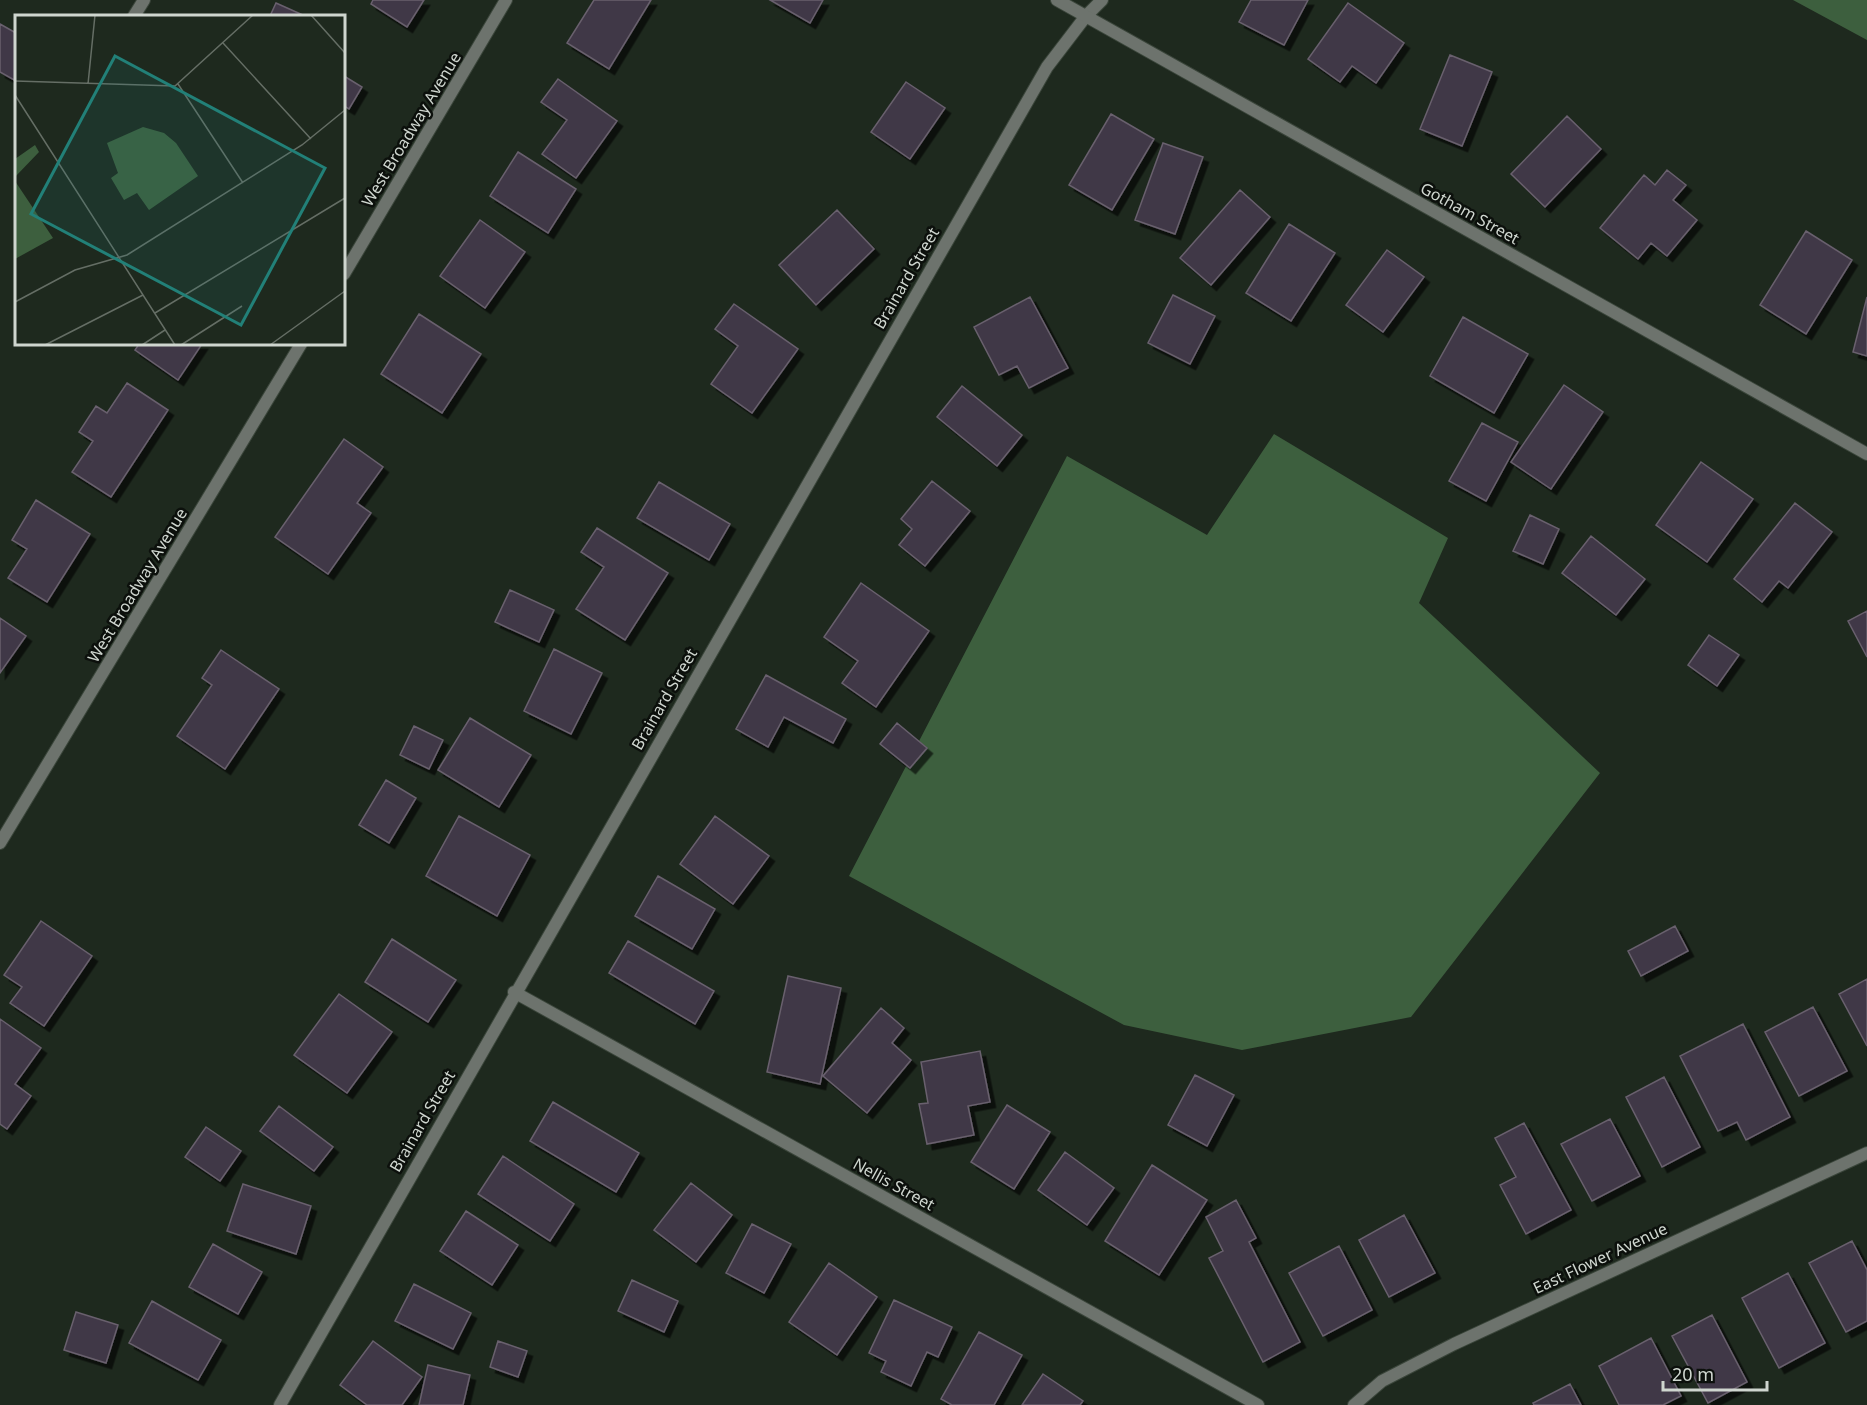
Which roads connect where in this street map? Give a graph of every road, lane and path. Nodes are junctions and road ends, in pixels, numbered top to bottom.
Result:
1 (144, 0) edge
2 (506, 0) edge
3 (1057, 0) edge
4 (1102, 0) edge
5 (135, 15) edge
6 (1086, 16) junction
7 (345, 272) edge
8 (301, 345) edge
9 (1867, 454) edge
10 (0, 843) edge
11 (514, 992) junction
12 (1867, 1153) edge
13 (279, 1405) edge
14 (1258, 1405) edge
15 (1354, 1405) edge

1 - 5 street
2 - 7 street, West Broadway Avenue
3 - 6 street, Gotham Street
4 - 6 street, Brainard Street
6 - 9 street, Gotham Street
6 - 11 street, Brainard Street
8 - 10 street, West Broadway Avenue
11 - 13 street, Brainard Street
11 - 14 street, Nellis Street
12 - 15 street, East Flower Avenue

